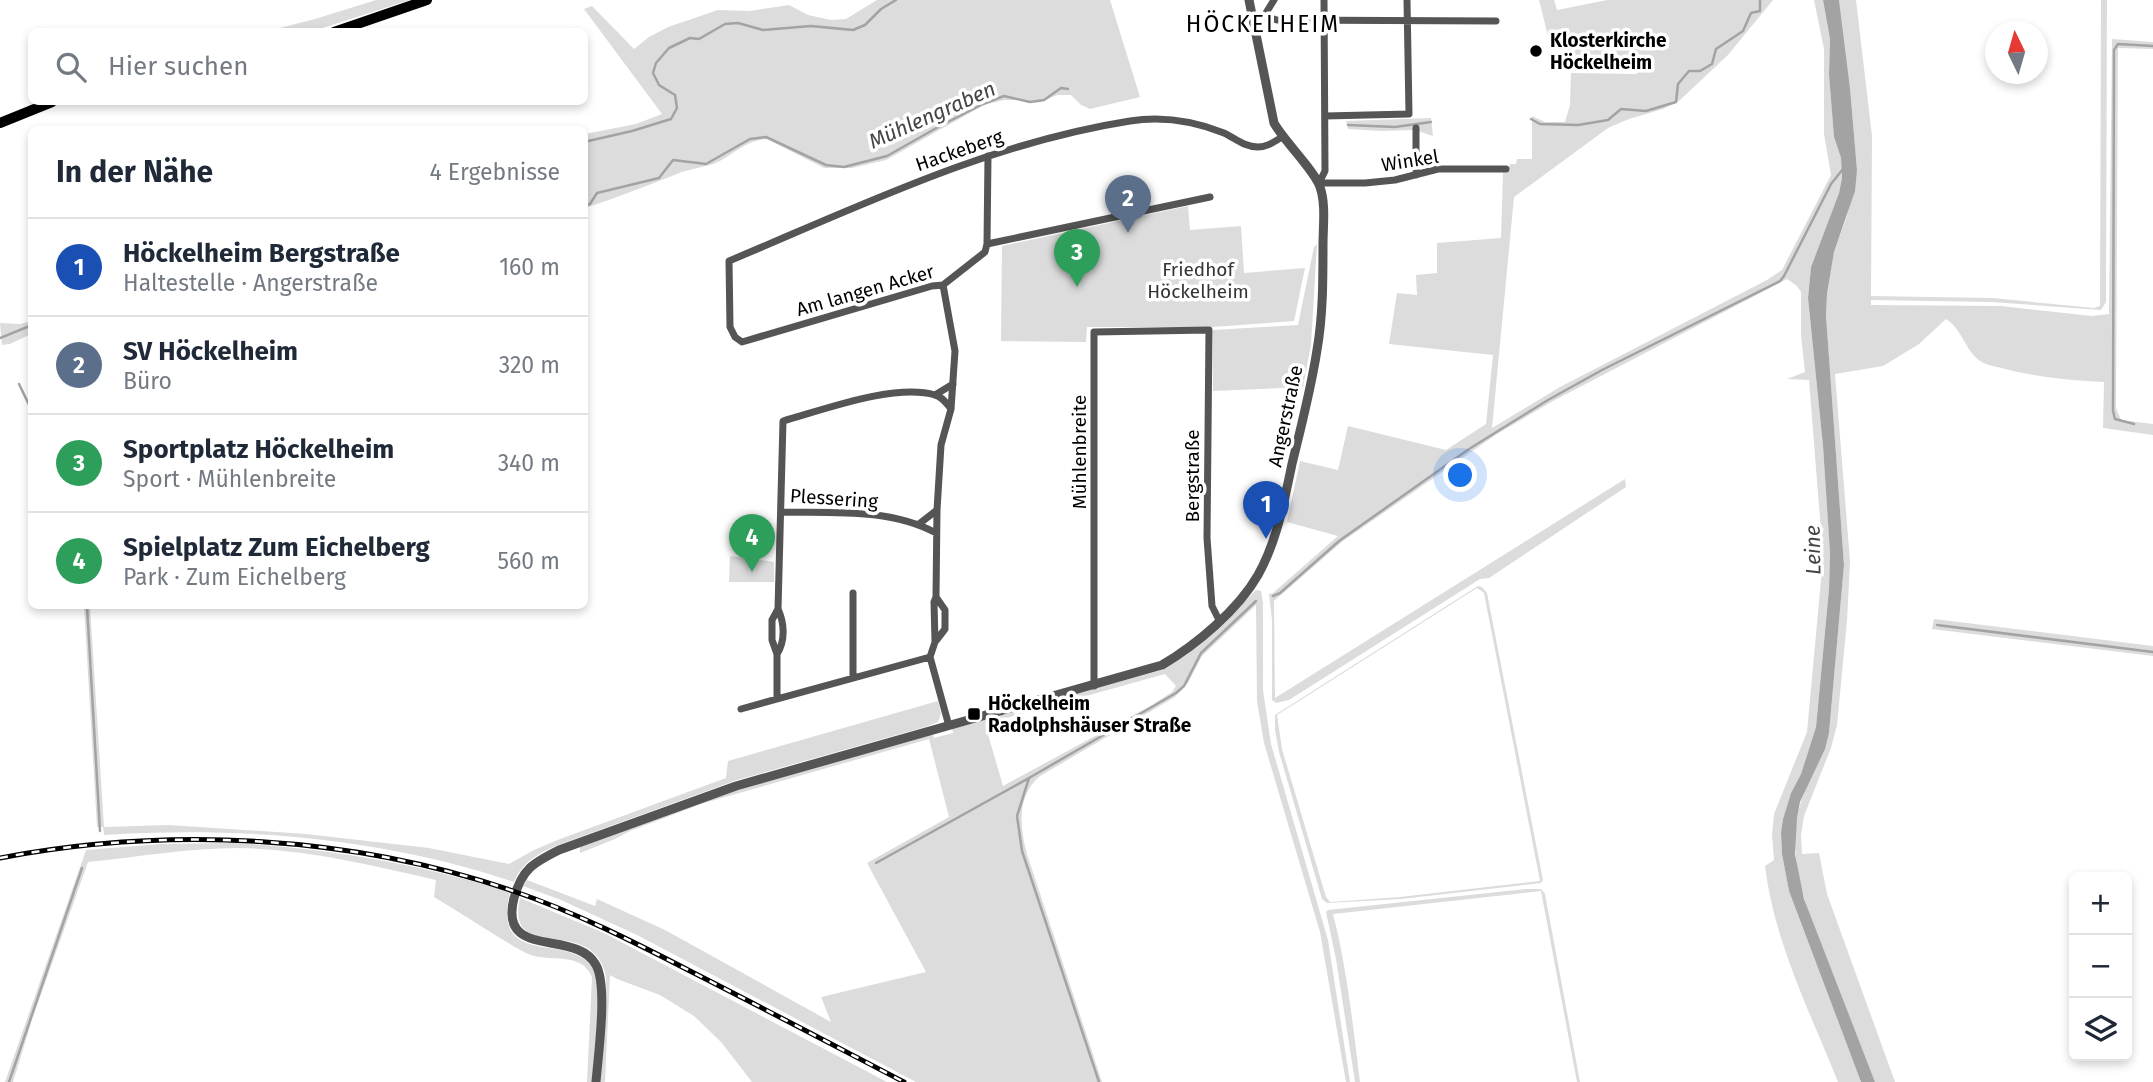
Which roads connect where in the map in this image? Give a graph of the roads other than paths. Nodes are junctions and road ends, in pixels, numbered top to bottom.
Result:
1 (427, 0) edge
2 (1249, 0) edge
3 (1274, 0) edge
4 (1324, 0) edge
5 (1407, 0) edge
6 (1259, 17) junction
7 (1324, 20) junction
8 (1408, 20) junction
9 (1496, 21) dead end
10 (346, 28) edge
11 (45, 105) edge
12 (1325, 116) junction
13 (0, 123) edge
14 (1416, 128) dead end
15 (1282, 137) junction
16 (988, 156) junction
17 (1506, 169) dead end
18 (1416, 174) junction
19 (1319, 183) junction
20 (1210, 197) dead end
21 (987, 244) junction
22 (943, 285) junction
23 (1209, 330) joint
24 (735, 337) joint
25 (953, 384) junction
26 (935, 395) junction
27 (951, 409) junction
28 (937, 510) junction
29 (781, 512) junction
30 (919, 524) junction
31 (936, 533) junction
32 (853, 593) dead end
33 (1219, 620) junction
34 (930, 657) junction
35 (853, 678) junction
36 (1094, 686) junction
37 (777, 699) junction
38 (741, 709) dead end
39 (949, 726) junction
40 (596, 1082) edge

1 - 10 main road
2 - 6 street
3 - 6 street
4 - 7 street
5 - 8 street
6 - 7 street
6 - 15 street
7 - 8 street
7 - 12 street
8 - 9 street
8 - 12 street
11 - 13 main road
12 - 19 street
14 - 18 street
15 - 16 street, Hackeberg
15 - 19 street
16 - 21 street
16 - 24 street, Hackeberg
17 - 18 street, Winkel
18 - 19 street, Winkel
19 - 33 street, Angerstraße
20 - 21 street
21 - 22 street, Am langen Acker
22 - 24 street, Am langen Acker
22 - 25 street
23 - 33 street, Bergstraße
23 - 36 street, Mühlenbreite
25 - 26 street
25 - 27 street
26 - 27 street
26 - 29 street, Plessering
27 - 28 street
28 - 30 street
28 - 31 street
29 - 30 street, Plessering
29 - 37 street
30 - 31 street, Plessering
31 - 34 street
32 - 35 street
33 - 36 street, Angerstraße
34 - 35 street
34 - 39 street
35 - 37 street
36 - 39 street, Angerstraße
37 - 38 street
39 - 40 street, Angerstraße

